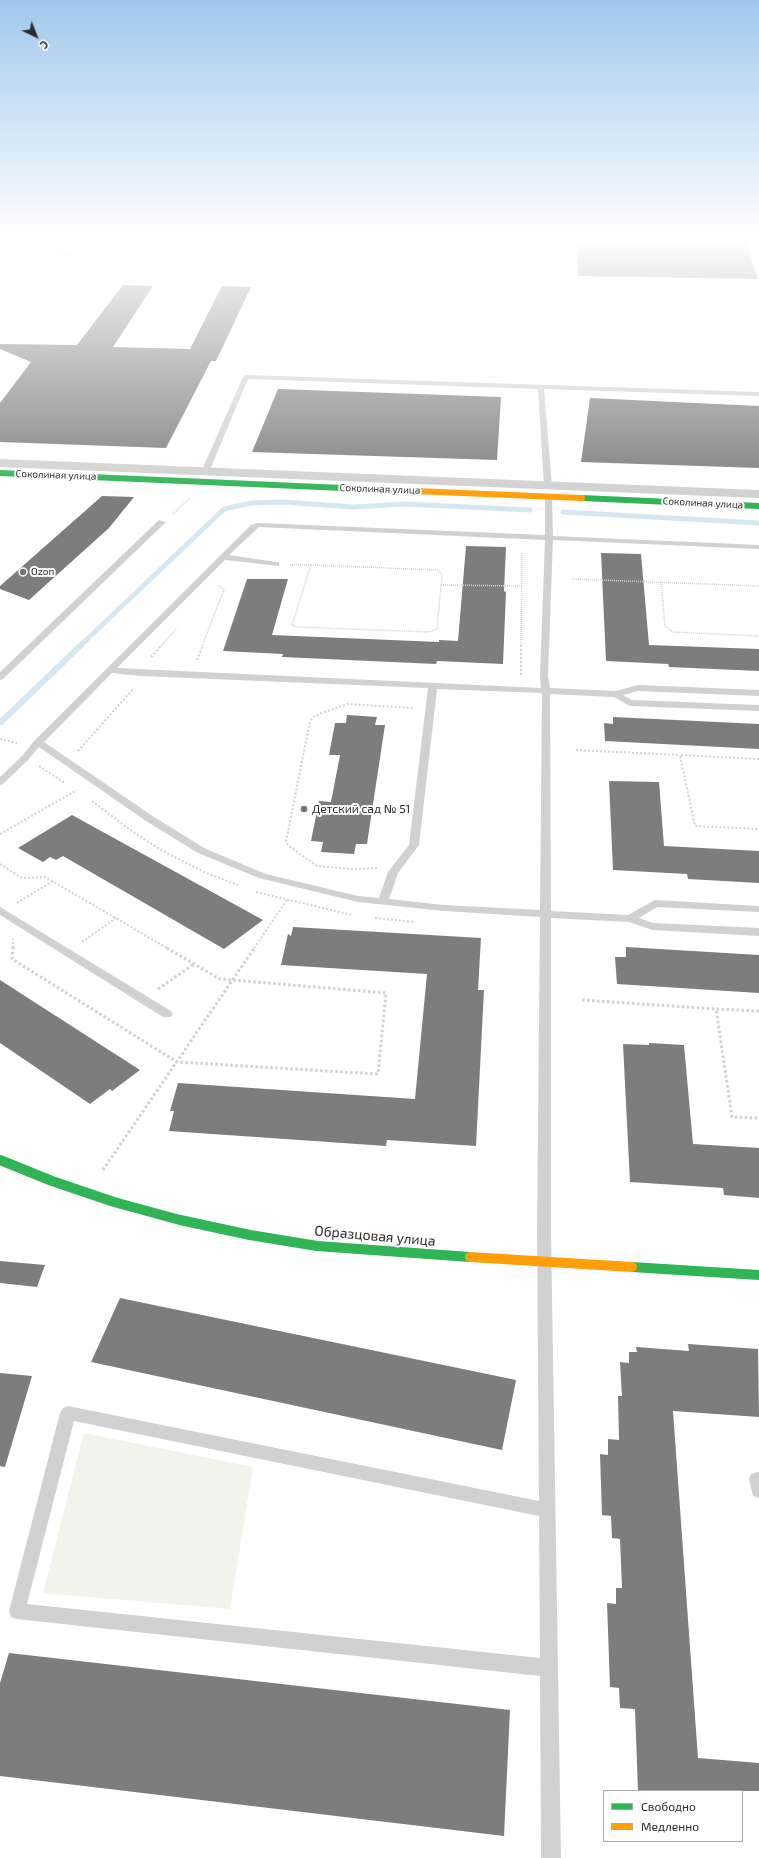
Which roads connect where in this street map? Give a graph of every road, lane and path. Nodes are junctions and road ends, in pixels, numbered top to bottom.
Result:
1 (541, 387) junction
2 (759, 394) edge
3 (0, 464) edge
4 (205, 472) junction
5 (0, 473) edge
6 (548, 491) junction
7 (194, 493) dead end
8 (759, 494) edge
9 (759, 506) edge
10 (162, 522) joint
11 (522, 537) junction
12 (549, 537) junction
13 (759, 547) edge
14 (223, 557) junction
15 (276, 564) joint
16 (311, 565) junction
17 (572, 579) dead end
18 (661, 582) junction
19 (218, 585) dead end
20 (441, 585) junction
21 (522, 586) junction
22 (759, 586) edge
23 (759, 636) edge
24 (196, 662) dead end
25 (110, 670) junction
26 (0, 677) edge
27 (433, 687) junction
28 (521, 689) junction
29 (546, 690) junction
30 (759, 693) edge
31 (616, 694) junction
32 (759, 708) edge
33 (430, 709) junction
34 (38, 742) junction
35 (576, 750) dead end
36 (680, 755) junction
37 (759, 759) edge
38 (0, 782) edge
39 (77, 790) dead end
40 (759, 829) edge
41 (0, 834) edge
42 (0, 864) edge
43 (393, 872) junction
44 (52, 881) junction
45 (298, 884) junction
46 (383, 901) junction
47 (759, 909) edge
48 (2, 911) edge
49 (544, 914) junction
50 (116, 918) junction
51 (630, 919) junction
52 (759, 932) edge
53 (9, 937) dead end
54 (68, 952) junction
55 (194, 964) junction
56 (232, 981) junction
57 (144, 999) junction
58 (582, 1000) dead end
59 (716, 1009) junction
60 (759, 1011) edge
61 (167, 1014) dead end
62 (177, 1062) junction
63 (759, 1118) edge
64 (0, 1160) edge
65 (103, 1170) dead end
66 (544, 1261) junction
67 (759, 1275) edge
68 (759, 1479) edge
69 (759, 1491) edge
70 (547, 1510) junction
71 (549, 1668) junction
72 (551, 1858) edge

1 - 2 lane
1 - 4 lane
1 - 6 lane
3 - 4 street, Соколиная улица
4 - 6 street, Соколиная улица
5 - 6 street, Соколиная улица
6 - 8 street, Соколиная улица
6 - 9 street, Соколиная улица
6 - 12 lane
7 - 10 path
10 - 26 lane
11 - 12 lane
11 - 14 lane
11 - 21 path
12 - 13 lane
12 - 29 lane
14 - 15 lane
14 - 25 lane
15 - 16 path
16 - 20 path
16 - 20 path
17 - 18 path
18 - 22 path
18 - 23 path
19 - 24 path
20 - 21 path
21 - 28 path
25 - 27 lane
25 - 34 lane
27 - 28 lane
27 - 33 lane
28 - 29 lane
29 - 31 lane
29 - 49 lane
30 - 31 lane
31 - 32 lane
33 - 43 lane
33 - 43 path
34 - 38 lane
34 - 45 lane
35 - 36 path
36 - 37 path
36 - 40 path
39 - 41 path
42 - 44 path
43 - 46 lane
44 - 48 path
44 - 50 path
45 - 46 lane
45 - 56 path
46 - 49 lane
47 - 51 lane
48 - 54 lane
49 - 51 lane
49 - 66 lane
50 - 54 path
50 - 55 path
51 - 52 lane
53 - 62 path
54 - 57 lane
55 - 56 path
55 - 57 path
56 - 62 path
56 - 62 path
57 - 61 lane
58 - 59 path
59 - 60 path
59 - 63 path
62 - 65 path
64 - 66 street, Образцовая улица
66 - 67 street, Образцовая улица
66 - 70 lane
68 - 69 lane
70 - 71 lane
70 - 71 lane
71 - 72 lane

